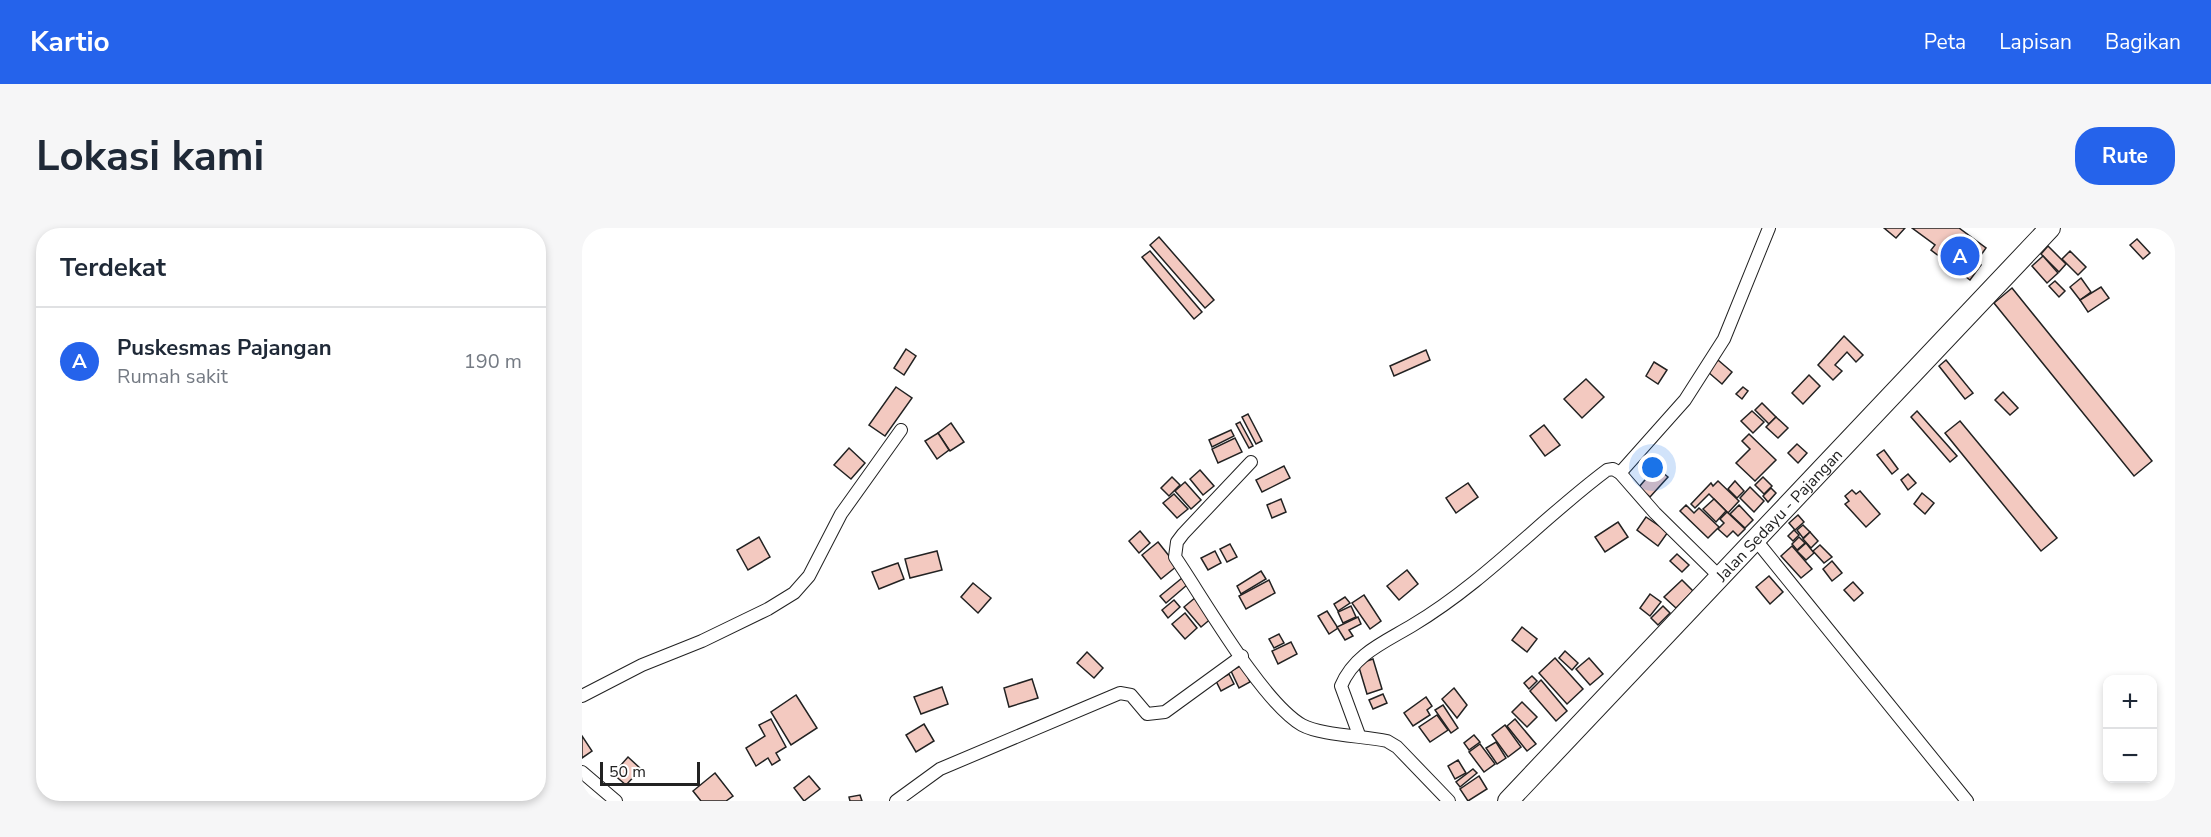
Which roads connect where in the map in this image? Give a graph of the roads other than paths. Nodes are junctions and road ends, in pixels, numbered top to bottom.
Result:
1 (1769, 228) edge
2 (2050, 228) edge
3 (901, 430) dead end
4 (1251, 462) dead end
5 (1620, 473) junction
6 (1755, 539) junction
7 (1719, 576) junction
8 (1242, 656) junction
9 (582, 696) edge
10 (1359, 735) junction
11 (582, 772) edge
12 (616, 801) edge
13 (896, 801) edge
14 (1449, 801) edge
15 (1508, 801) edge
16 (1967, 801) edge

1 - 5 street
2 - 6 main road, Jalan Sedayu - Pajangan
3 - 9 street
4 - 8 street
5 - 7 street
5 - 10 street
6 - 7 main road, Jalan Sedayu - Pajangan
6 - 16 street
7 - 15 main road, Jalan Sedayu - Pajangan
8 - 10 street
8 - 13 street
10 - 14 street
11 - 12 street

